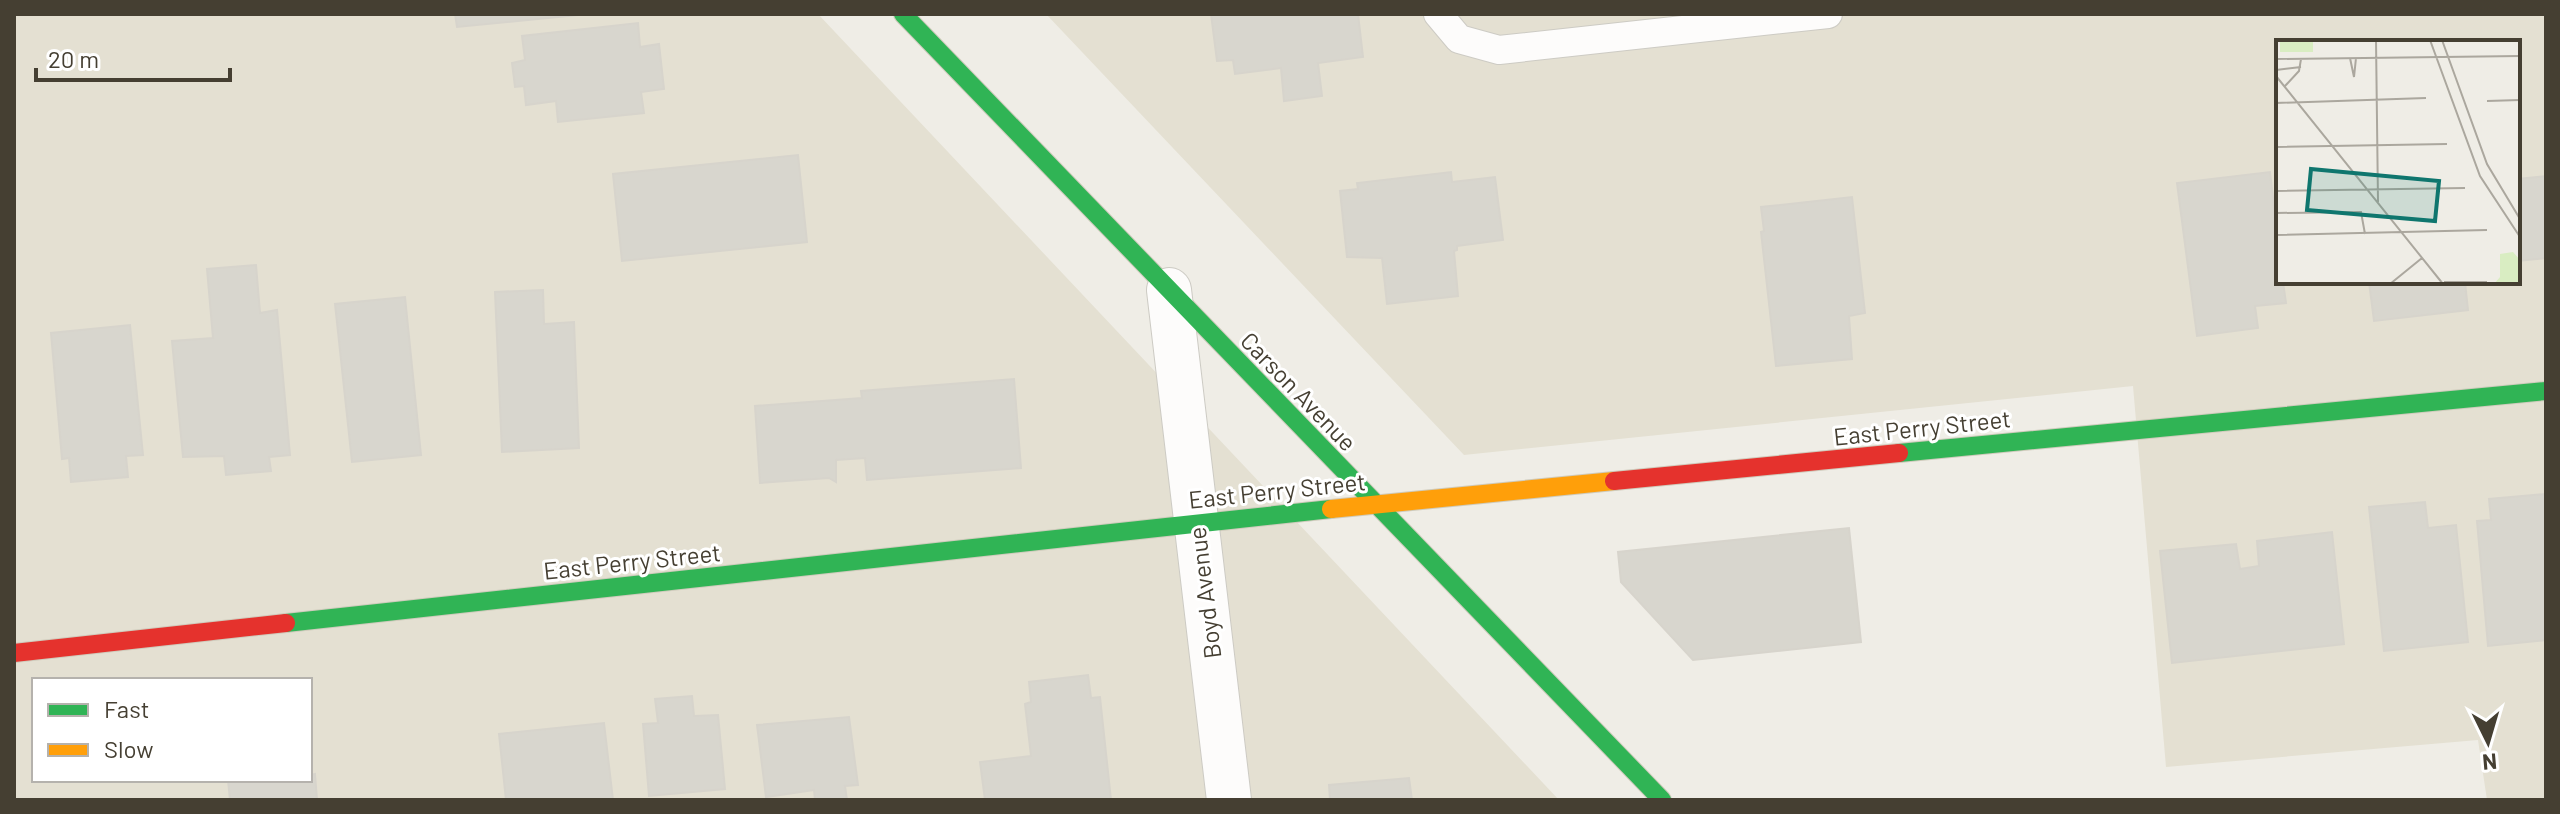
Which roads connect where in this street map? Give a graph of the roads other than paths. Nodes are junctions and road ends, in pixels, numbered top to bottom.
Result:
1 (903, 14) edge
2 (1438, 14) edge
3 (1828, 14) edge
4 (1169, 290) junction
5 (2546, 391) edge
6 (1374, 504) junction
7 (1196, 523) junction
8 (14, 653) edge
9 (1229, 800) edge
10 (1662, 800) edge

1 - 4 street, Carson Avenue
2 - 3 lane
4 - 6 street, Carson Avenue
4 - 7 street, Boyd Avenue
5 - 6 street, East Perry Street
6 - 7 street, East Perry Street
6 - 10 street, Carson Avenue
7 - 8 street, East Perry Street
7 - 9 street, Boyd Avenue

